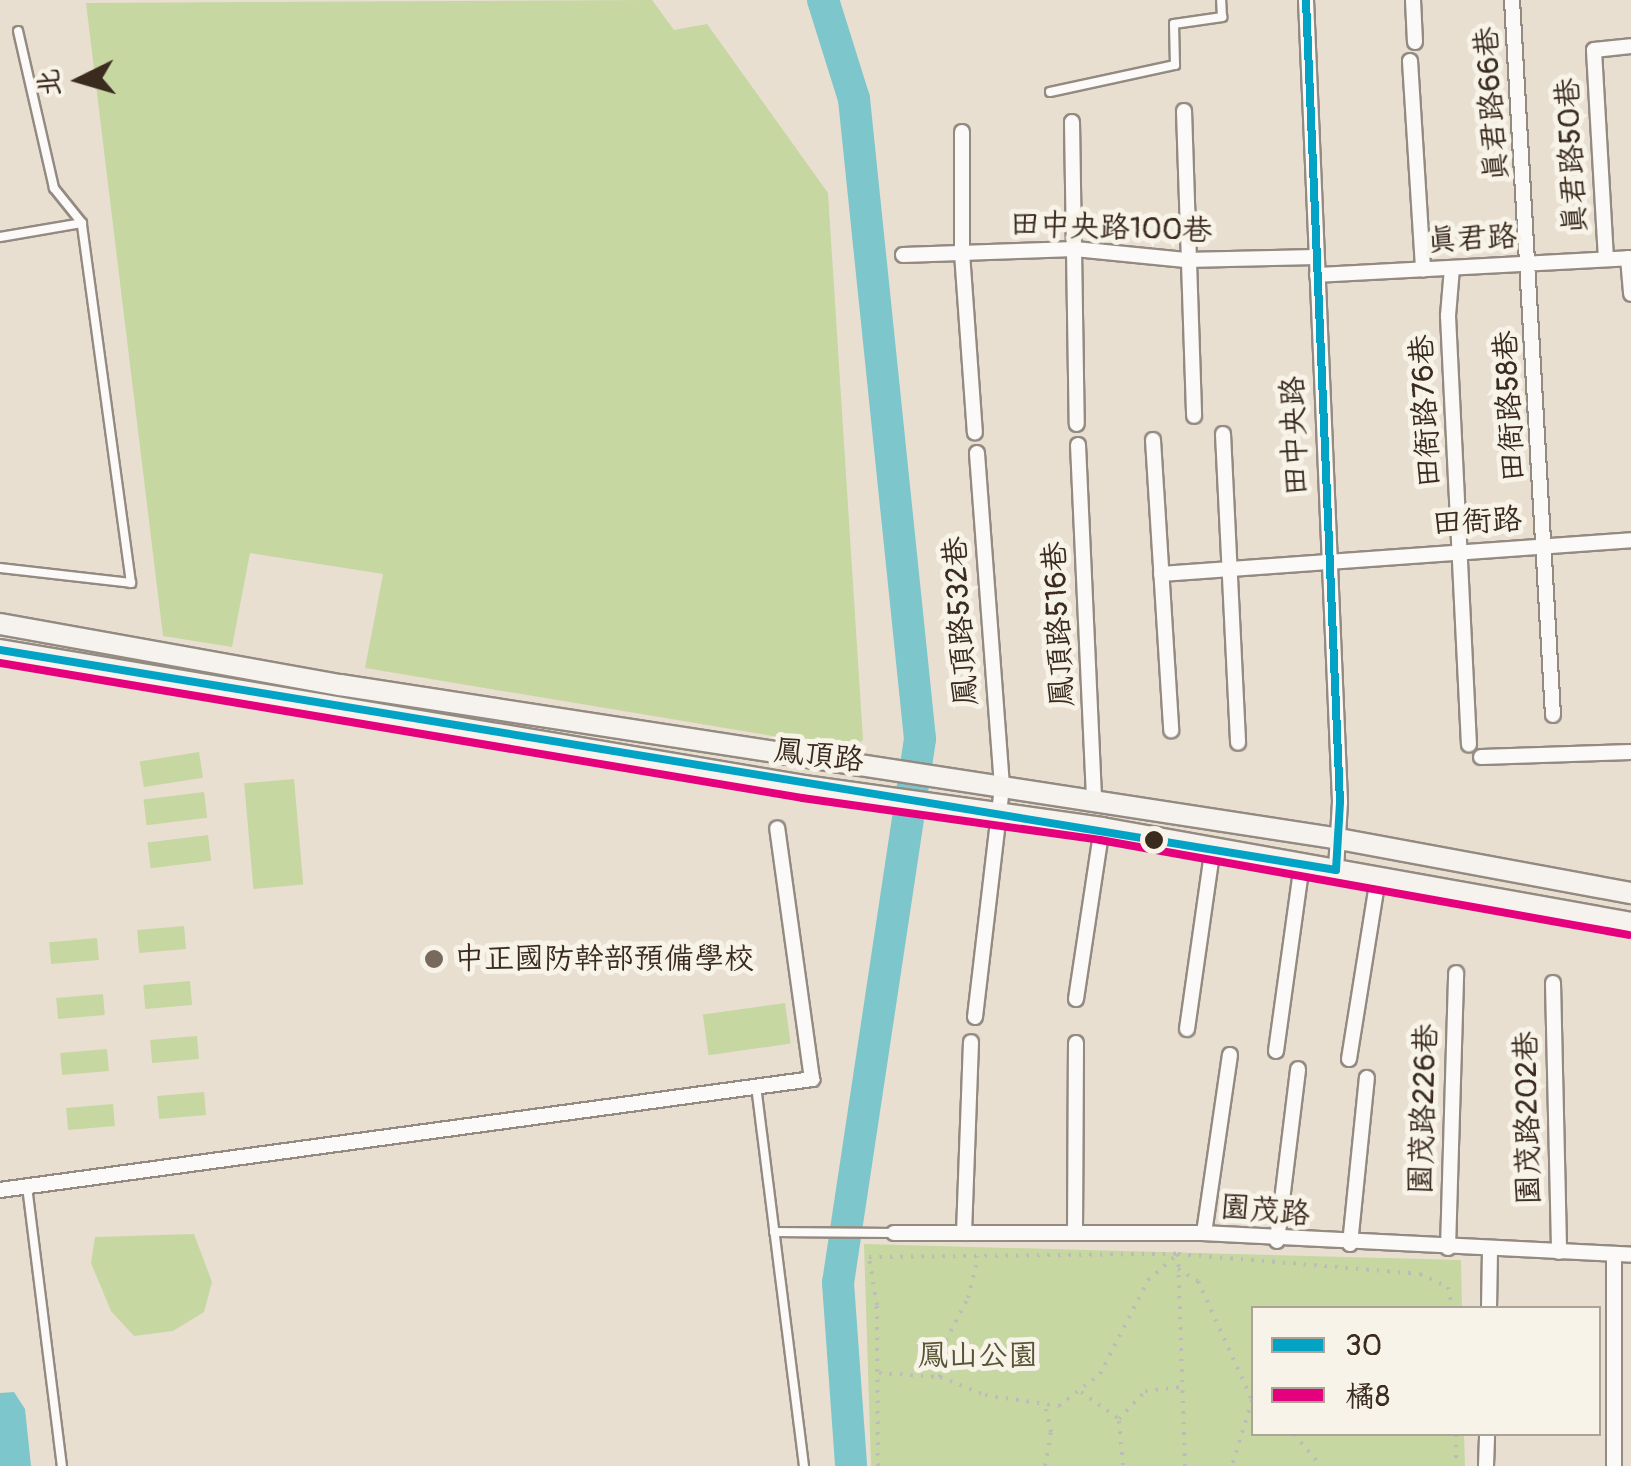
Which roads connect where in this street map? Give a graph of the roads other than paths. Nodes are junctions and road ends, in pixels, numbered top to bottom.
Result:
1 (1222, 0) edge
2 (1306, 0) edge
3 (1413, 0) edge
4 (1512, 0) edge
5 (18, 32) dead end
6 (1415, 42) dead end
7 (1631, 46) edge
8 (1410, 62) dead end
9 (1050, 92) dead end
10 (1184, 111) dead end
11 (1072, 122) dead end
12 (962, 132) dead end
13 (82, 224) junction
14 (0, 237) edge
15 (1075, 249) junction
16 (962, 253) junction
17 (904, 255) dead end
18 (1316, 257) junction
19 (1629, 258) edge
20 (1606, 259) junction
21 (1185, 260) junction
22 (1531, 264) junction
23 (1452, 268) junction
24 (1423, 270) junction
25 (1317, 276) junction
26 (1631, 294) edge
27 (1194, 416) dead end
28 (1077, 424) dead end
29 (975, 433) dead end
30 (1223, 434) dead end
31 (1153, 440) dead end
32 (1078, 444) dead end
33 (976, 452) dead end
34 (1631, 540) edge
35 (1545, 546) junction
36 (1459, 550) junction
37 (1327, 561) junction
38 (0, 568) edge
39 (1230, 568) junction
40 (1161, 574) junction
41 (0, 624) edge
42 (0, 650) edge
43 (1552, 715) dead end
44 (1171, 730) dead end
45 (1238, 743) dead end
46 (1469, 744) dead end
47 (1631, 752) edge
48 (1481, 757) dead end
49 (1002, 786) junction
50 (1094, 800) junction
51 (999, 812) junction
52 (777, 828) dead end
53 (1102, 828) junction
54 (1339, 838) junction
55 (1213, 847) junction
56 (1302, 864) junction
57 (1336, 870) junction
58 (1378, 877) junction
59 (1631, 893) edge
60 (1631, 923) edge
61 (1456, 973) dead end
62 (1553, 983) dead end
63 (1076, 999) dead end
64 (975, 1017) dead end
65 (1187, 1029) dead end
66 (971, 1042) dead end
67 (1076, 1043) dead end
68 (1276, 1051) dead end
69 (1230, 1055) dead end
70 (1349, 1059) dead end
71 (1298, 1069) dead end
72 (1367, 1078) dead end
73 (756, 1086) junction
74 (27, 1186) junction
75 (0, 1190) edge
76 (774, 1232) junction
77 (894, 1233) joint
78 (964, 1233) junction
79 (1075, 1233) junction
80 (1204, 1233) junction
81 (1277, 1241) junction
82 (1350, 1244) junction
83 (1448, 1248) junction
84 (1490, 1249) junction
85 (1559, 1252) junction
86 (1614, 1254) junction
87 (1631, 1255) edge
88 (1489, 1306) edge
89 (1487, 1436) edge
90 (62, 1466) edge
91 (804, 1466) edge
92 (1486, 1466) edge
93 (1614, 1466) edge

1 - 9 lane
2 - 18 street, 田中央路
3 - 6 street
4 - 22 street, 真君路66巷
5 - 13 lane
7 - 20 street, 真君路50巷
8 - 24 street
10 - 21 street
11 - 15 street
12 - 16 street
13 - 14 lane
13 - 38 lane
15 - 16 street, 田中央路100巷
15 - 21 street, 田中央路100巷
15 - 28 street
16 - 17 street, 田中央路100巷
16 - 29 street
18 - 21 street, 田中央路100巷
18 - 25 street, 田中央路
19 - 20 street, 真君路
19 - 26 street
20 - 22 street, 真君路
21 - 27 street
22 - 23 street, 真君路
22 - 35 street, 田衙路58巷
23 - 24 street, 真君路
23 - 36 street, 田衙路76巷
24 - 25 street, 真君路
25 - 37 street, 田中央路
30 - 39 street
31 - 40 street
32 - 50 street, 鳳頂路516巷
33 - 49 street, 鳳頂路532巷
34 - 35 street, 田衙路
35 - 36 street, 田衙路
35 - 43 street, 田衙路58巷
36 - 37 street, 田衙路
36 - 46 street, 田衙路76巷
37 - 39 street, 田衙路
37 - 54 street, 田中央路
39 - 40 street, 田衙路
39 - 45 street
40 - 44 street
41 - 49 main road, 鳳頂路
42 - 51 main road, 鳳頂路
47 - 48 street
49 - 50 main road, 鳳頂路
49 - 51 street, 鳳頂路532巷
50 - 54 main road, 鳳頂路
51 - 53 main road, 鳳頂路
51 - 64 street, 鳳頂路532巷
52 - 73 street
53 - 55 main road, 鳳頂路
53 - 63 street
54 - 57 street, 田中央路
54 - 59 main road, 鳳頂路
55 - 56 main road, 鳳頂路
55 - 65 street
56 - 57 main road, 鳳頂路
56 - 68 street
57 - 58 main road, 鳳頂路
58 - 60 main road, 鳳頂路
58 - 70 street
61 - 83 street, 園茂路226巷
62 - 85 street, 園茂路202巷
66 - 78 street
67 - 79 street
69 - 80 street
71 - 81 street
72 - 82 street
73 - 74 street
73 - 76 lane
74 - 75 street
74 - 90 lane
76 - 77 lane
76 - 91 lane
77 - 78 street, 園茂路
78 - 79 street, 園茂路
79 - 80 street, 園茂路
80 - 81 street, 園茂路
81 - 82 street, 園茂路
82 - 83 street, 園茂路
83 - 84 street, 園茂路
84 - 85 street, 園茂路
84 - 88 street
85 - 86 street, 園茂路
86 - 87 street, 園茂路
86 - 93 street
89 - 92 street

